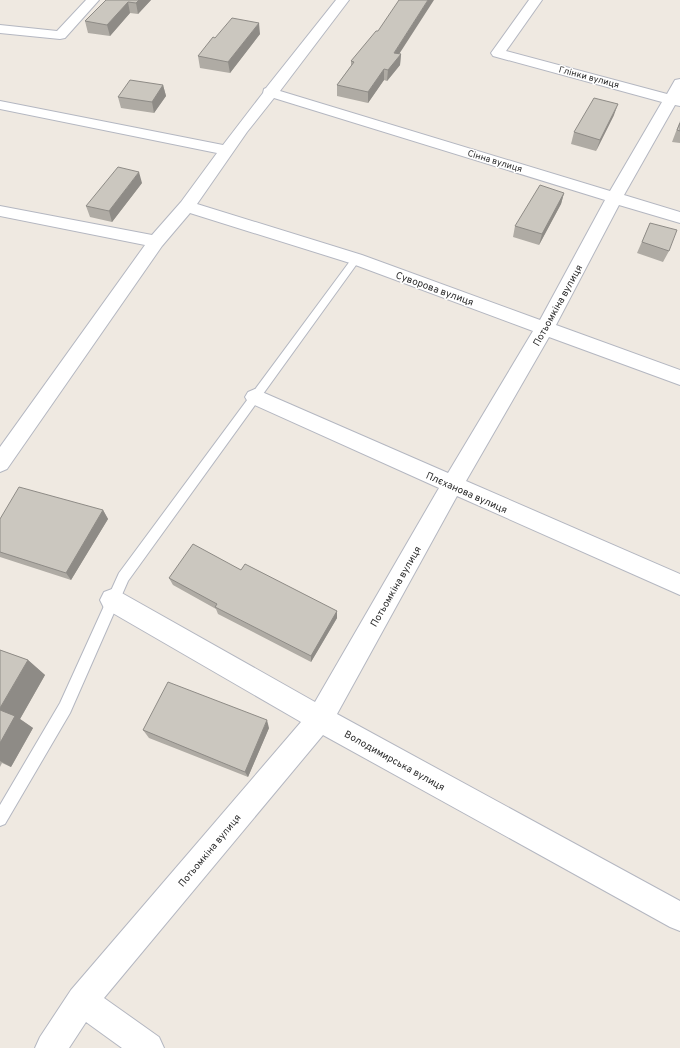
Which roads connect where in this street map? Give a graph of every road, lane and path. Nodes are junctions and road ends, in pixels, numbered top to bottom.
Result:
1 (93, 0) edge
2 (343, 0) edge
3 (536, 0) edge
4 (0, 30) edge
5 (269, 92) junction
6 (677, 95) edge
7 (0, 105) edge
8 (226, 150) junction
9 (615, 197) junction
10 (187, 206) junction
11 (0, 211) edge
12 (680, 218) edge
13 (156, 242) junction
14 (356, 259) junction
15 (545, 328) junction
16 (680, 378) edge
17 (254, 397) junction
18 (0, 463) edge
19 (452, 486) junction
20 (680, 585) edge
21 (112, 600) junction
22 (320, 719) junction
23 (0, 819) edge
24 (680, 916) edge
25 (82, 1001) junction
26 (51, 1048) edge
27 (148, 1048) edge

1 - 4 street
2 - 5 street
3 - 6 street, Глінки вулиця
5 - 8 street
5 - 9 street, Сінна вулиця
6 - 9 street, Потьомкіна вулиця
7 - 8 street
8 - 10 street
9 - 12 street, Сінна вулиця
9 - 15 street, Потьомкіна вулиця
10 - 13 street
10 - 14 street, Суворова вулиця
11 - 13 street
13 - 18 street
14 - 15 street, Суворова вулиця
14 - 17 lane
15 - 16 street, Суворова вулиця
15 - 19 street, Потьомкіна вулиця
17 - 19 street, Плєханова вулиця
17 - 21 lane
19 - 20 street, Плєханова вулиця
19 - 22 street, Потьомкіна вулиця
21 - 22 street, Володимирська вулиця
21 - 23 lane
22 - 24 street, Володимирська вулиця
22 - 25 street, Потьомкіна вулиця
25 - 26 street, Потьомкіна вулиця
25 - 27 street

